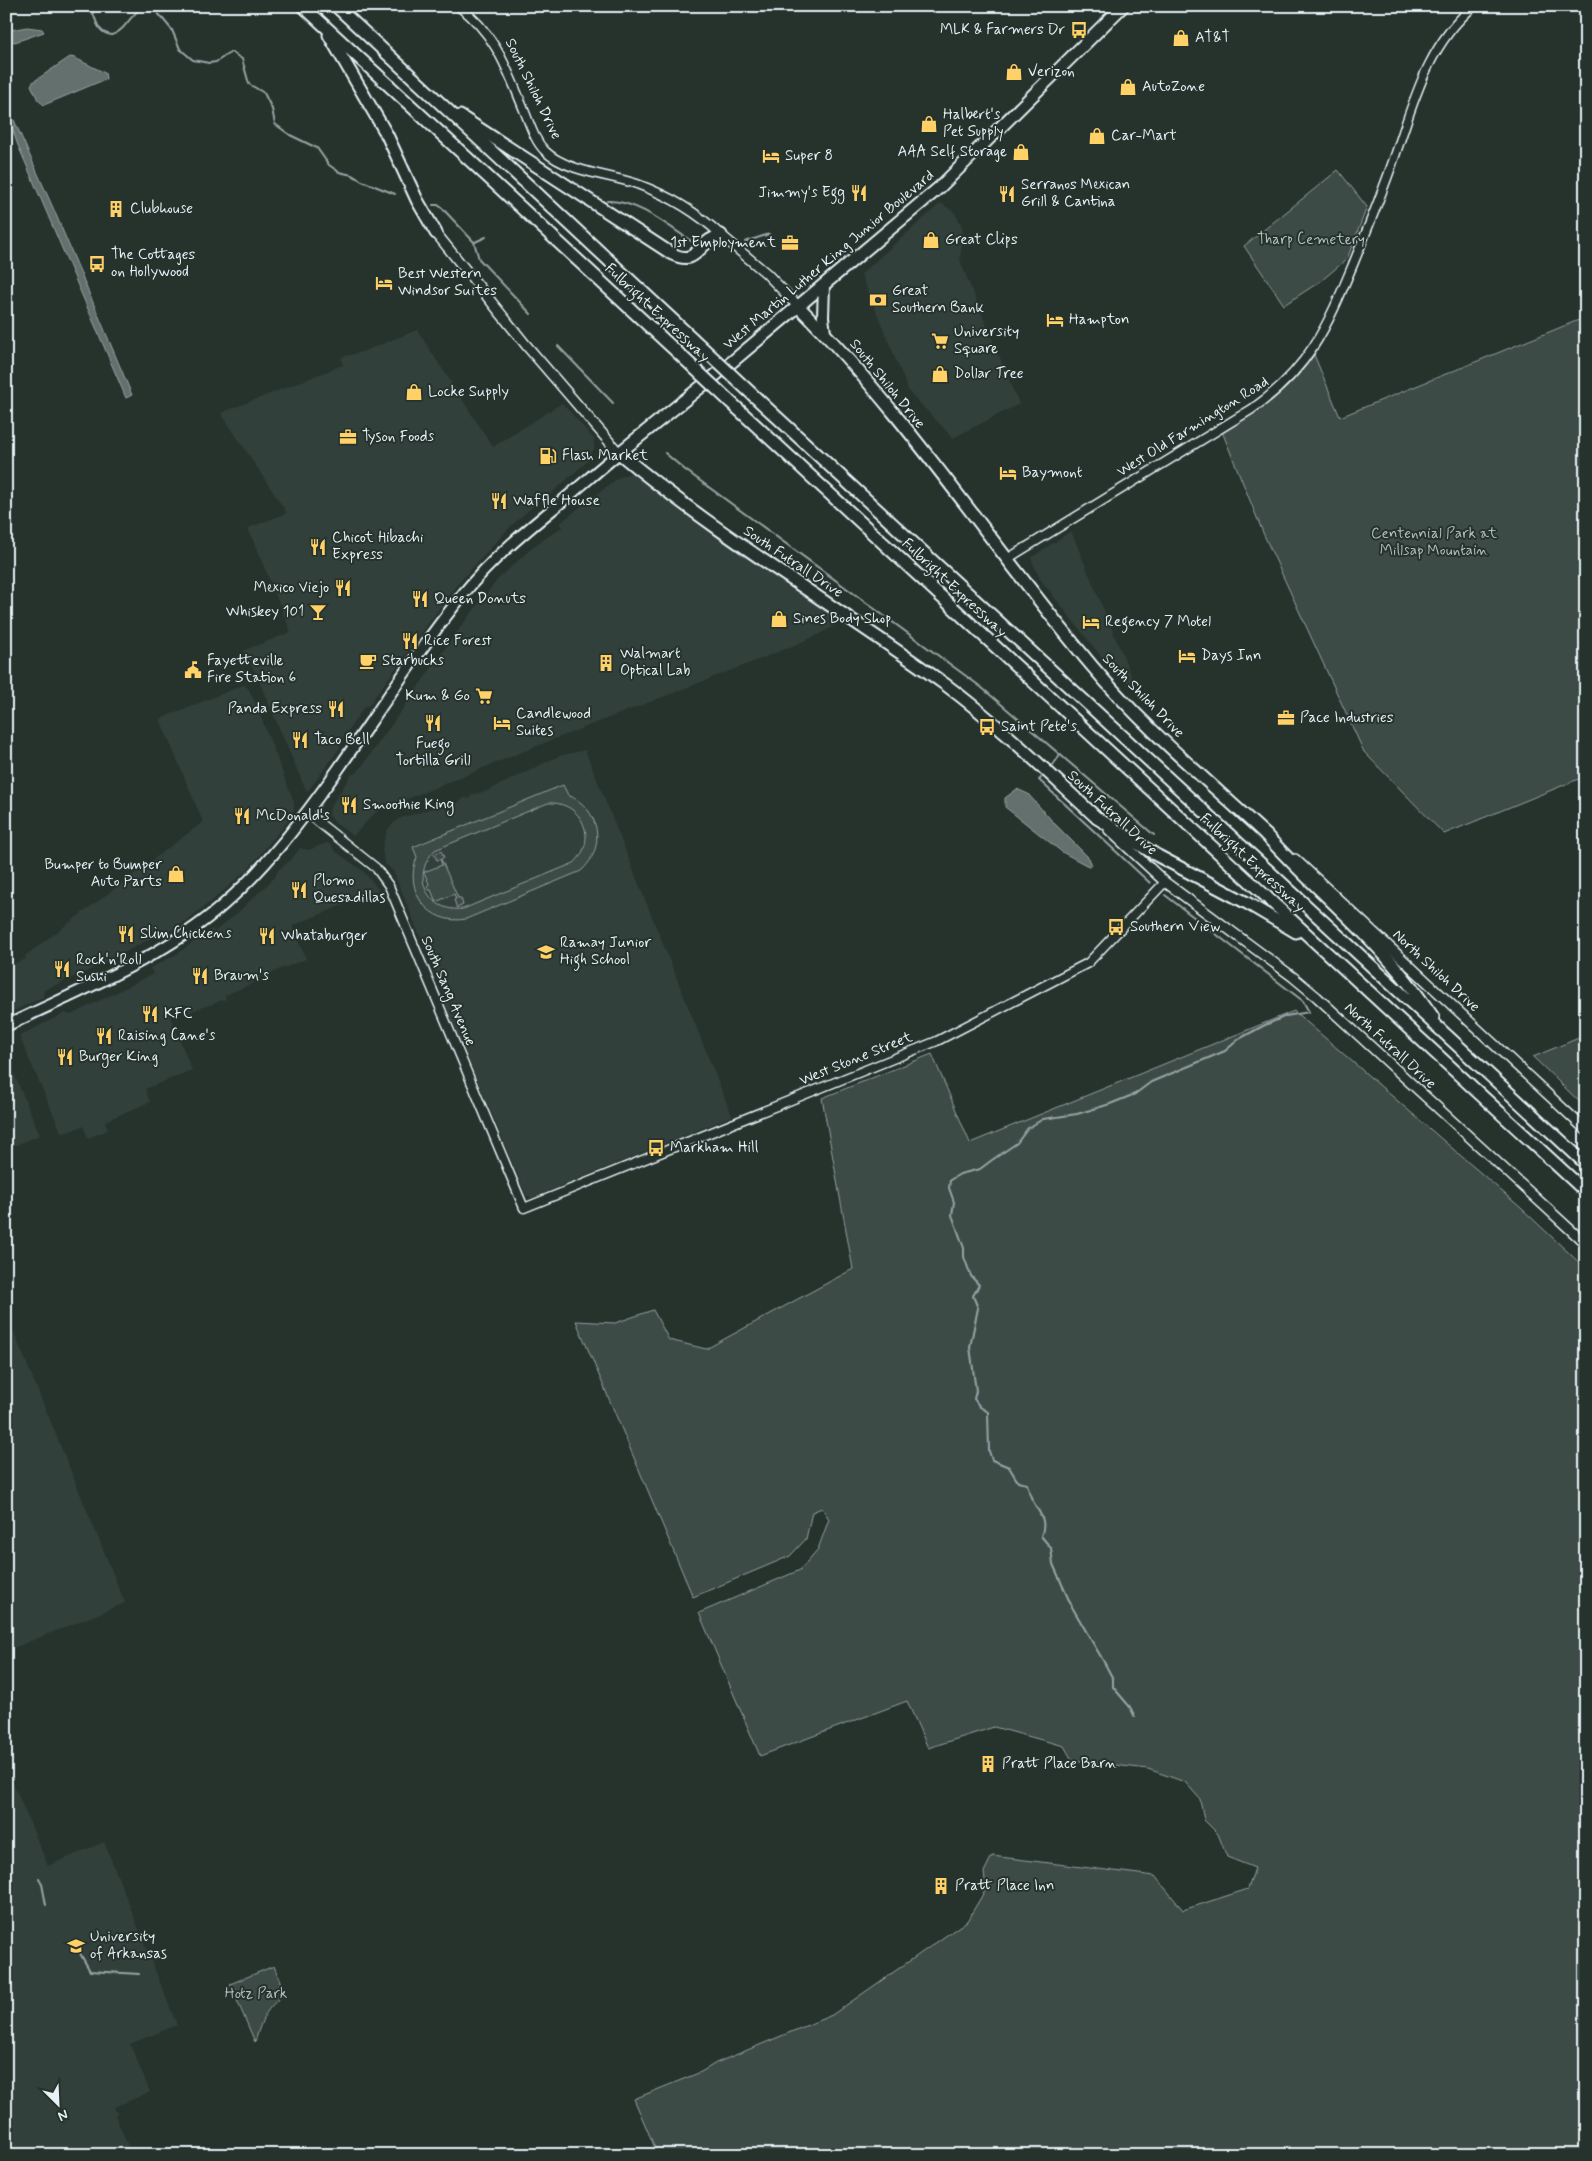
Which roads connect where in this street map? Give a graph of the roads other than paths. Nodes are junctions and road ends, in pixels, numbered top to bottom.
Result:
1 (303, 6) edge
2 (336, 6) edge
3 (458, 6) edge
4 (1123, 6) edge
5 (1474, 6) edge
6 (323, 24) junction
7 (434, 99) junction
8 (436, 234) joint
9 (721, 235) junction
10 (824, 286) junction
11 (798, 306) junction
12 (825, 333) junction
13 (619, 453) junction
14 (1007, 559) junction
15 (307, 814) junction
16 (1097, 818) junction
17 (1266, 835) junction
18 (1165, 882) junction
19 (1317, 944) junction
20 (6, 1026) edge
21 (1450, 1038) junction
22 (1586, 1130) edge
23 (1586, 1164) edge
24 (1586, 1192) edge
25 (524, 1208) joint
26 (1586, 1244) edge

1 - 6 highway, Fulbright Expressway
2 - 7 highway, Fulbright Expressway
3 - 9 street, South Shiloh Drive
4 - 10 highway, West Martin Luther King Junior Boulevard
5 - 14 street, West Old Farmington Road
6 - 8 highway
6 - 19 highway, Fulbright Expressway, bridge
7 - 9 highway
7 - 21 highway, Fulbright Expressway, bridge
8 - 13 main road, South Futrall Drive
9 - 11 main road, South Shiloh Drive
10 - 11 highway, West Martin Luther King Junior Boulevard
10 - 12 main road
11 - 12 highway, South Shiloh Drive
11 - 13 highway, West Martin Luther King Junior Boulevard
12 - 14 highway, South Shiloh Drive
13 - 15 main road, West Martin Luther King Junior Boulevard
13 - 16 highway, South Futrall Drive
14 - 17 highway, South Shiloh Drive
15 - 20 main road, West Martin Luther King Junior Boulevard
15 - 25 street, South Sang Avenue
16 - 18 main road, South Futrall Drive
16 - 19 highway
17 - 21 highway, South Shiloh Drive
17 - 22 main road, North Shiloh Drive
18 - 25 street, West Stone Street
18 - 26 main road, North Futrall Drive
19 - 24 highway, Fulbright Expressway
21 - 23 highway, Fulbright Expressway

